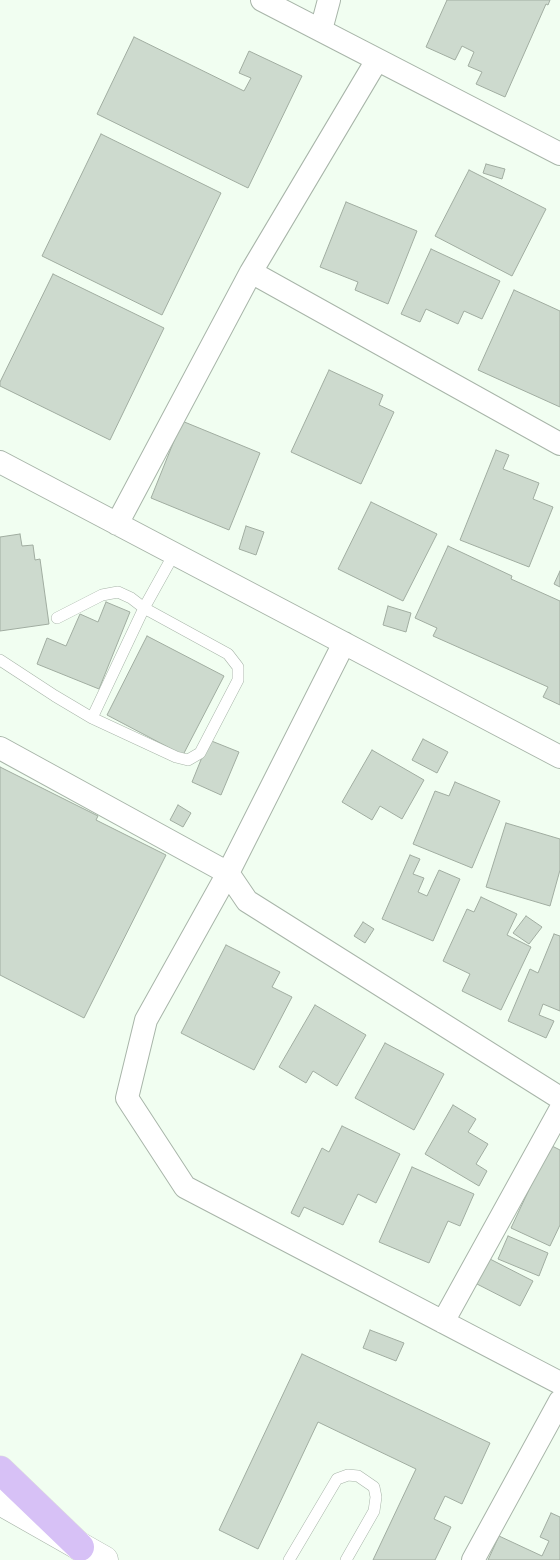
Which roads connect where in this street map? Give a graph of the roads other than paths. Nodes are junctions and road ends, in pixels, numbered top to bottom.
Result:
1 (262, 0) edge
2 (329, 0) edge
3 (321, 30) junction
4 (377, 60) junction
5 (560, 154) edge
6 (251, 272) junction
7 (560, 444) edge
8 (0, 462) edge
9 (116, 524) junction
10 (174, 554) junction
11 (144, 608) junction
12 (57, 618) dead end
13 (344, 643) junction
14 (0, 660) edge
15 (92, 718) junction
16 (0, 748) edge
17 (560, 757) edge
18 (228, 873) junction
19 (560, 1098) edge
20 (560, 1110) edge
21 (444, 1322) junction
22 (560, 1383) edge
23 (560, 1401) edge
24 (0, 1470) edge
25 (0, 1501) edge
26 (80, 1547) junction
27 (104, 1560) edge
28 (289, 1560) edge
29 (346, 1560) edge
30 (473, 1560) edge

1 - 3 street
2 - 3 street
3 - 4 street
4 - 5 street
4 - 6 street
6 - 7 street
6 - 9 street
8 - 9 street
9 - 10 street
10 - 11 lane
10 - 13 street
11 - 12 lane
11 - 15 lane
11 - 15 lane
13 - 17 street
13 - 18 street
14 - 15 lane
16 - 18 street
18 - 19 street
18 - 21 street
20 - 21 street
21 - 22 street
23 - 30 street
24 - 26 main road
25 - 26 street
26 - 27 street
28 - 29 lane

